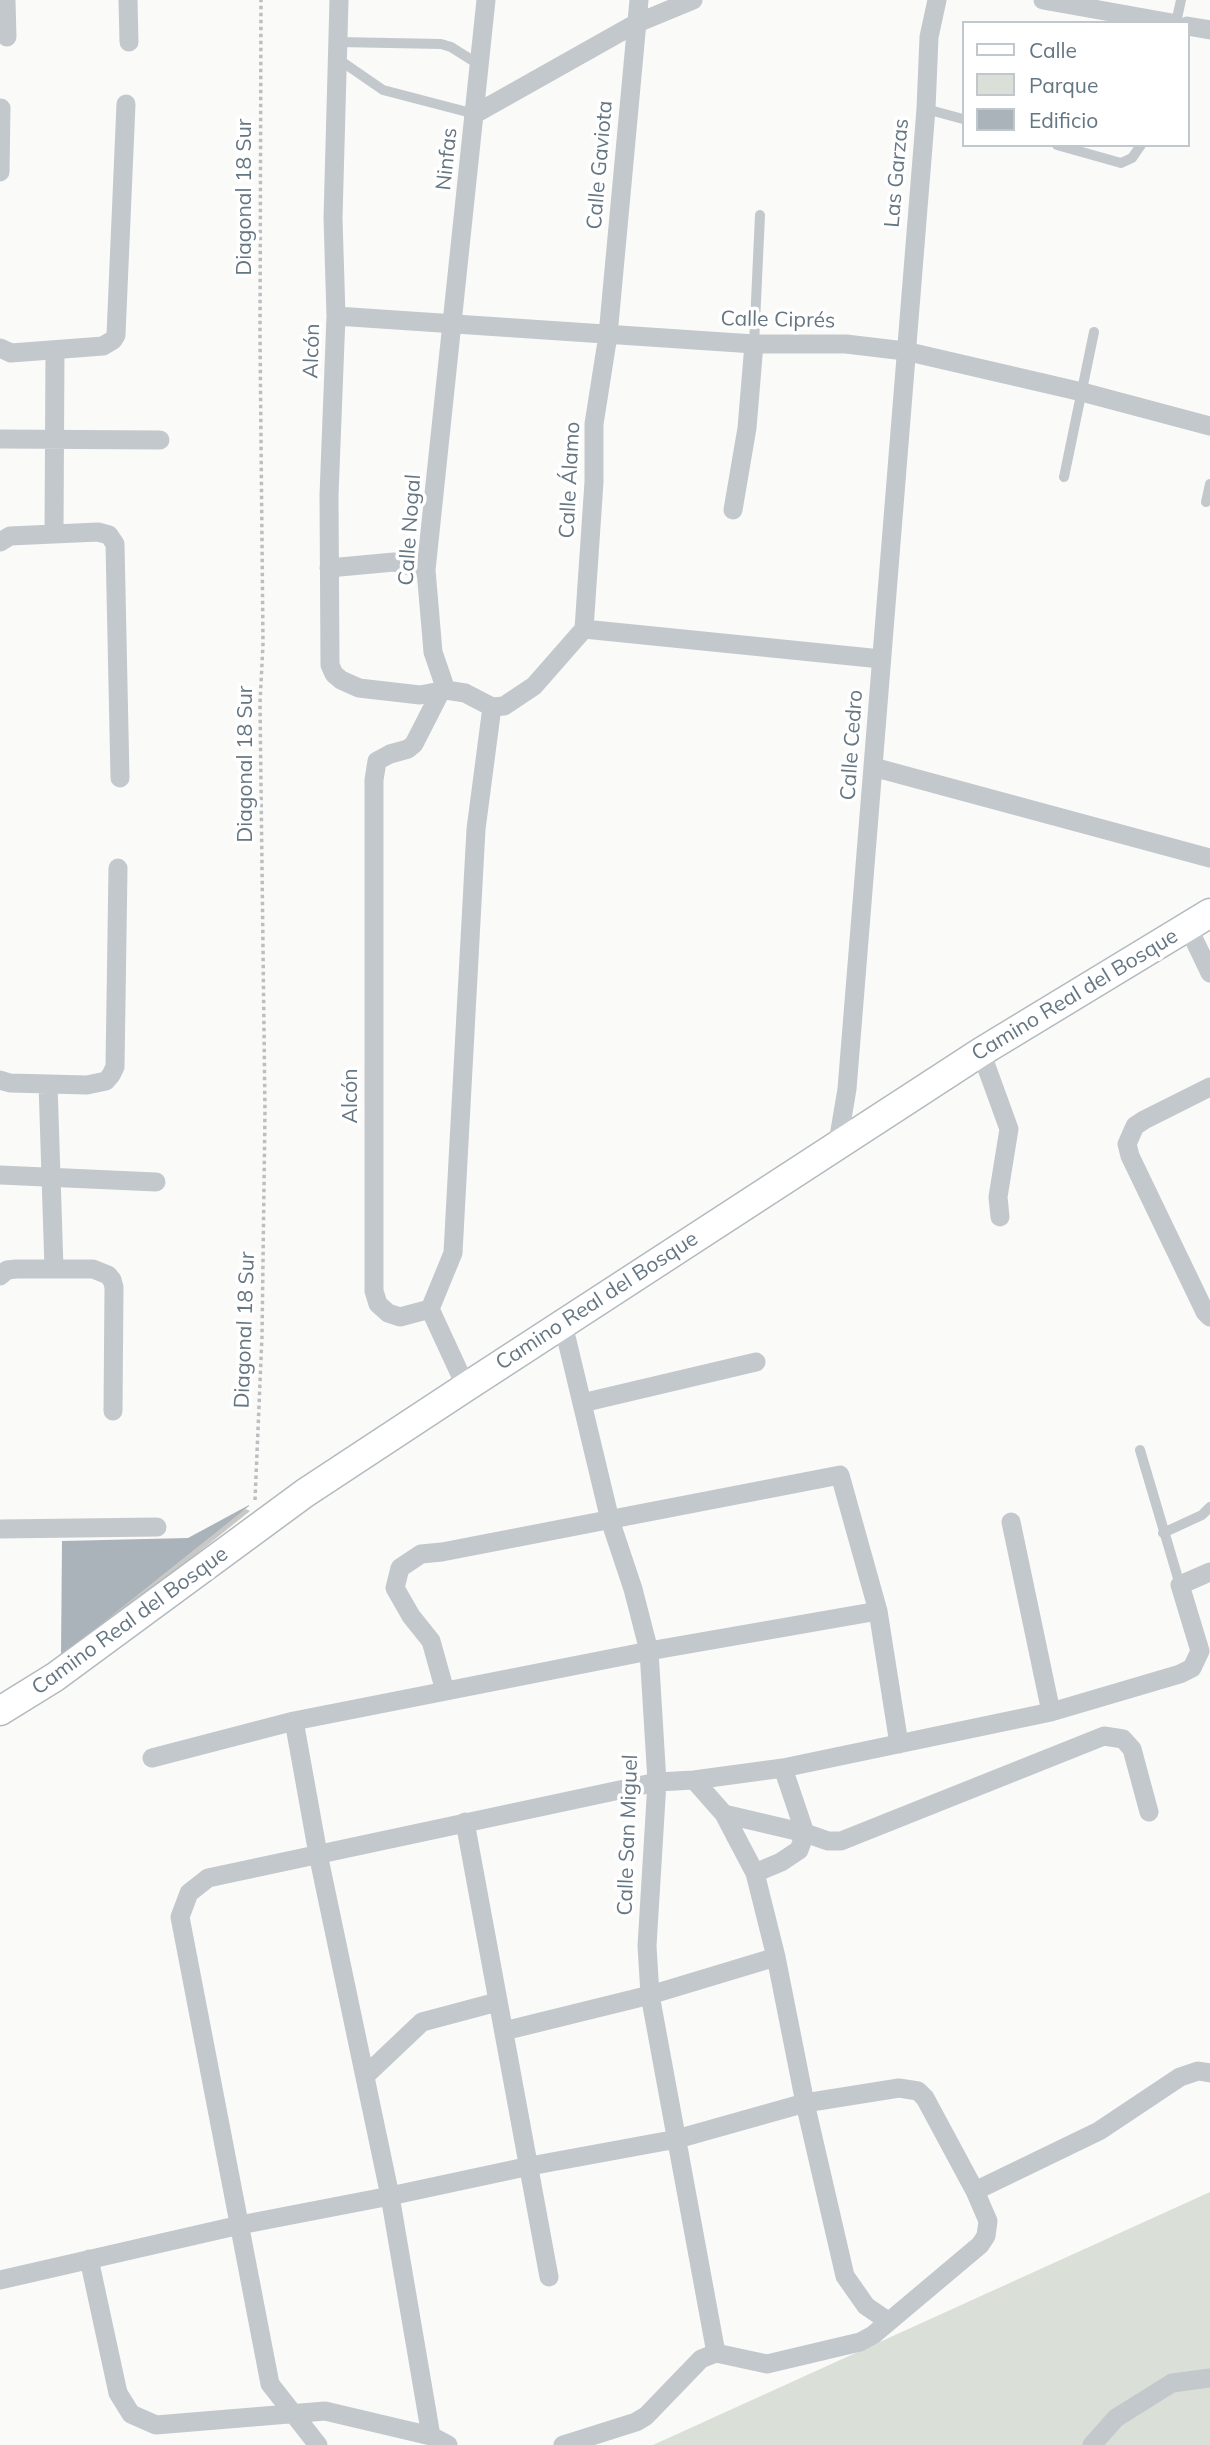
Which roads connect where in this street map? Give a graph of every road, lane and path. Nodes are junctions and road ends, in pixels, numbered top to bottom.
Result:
1 (6, 0) edge
2 (128, 0) edge
3 (261, 0) edge
4 (339, 0) edge
5 (486, 0) edge
6 (639, 0) edge
7 (693, 0) edge
8 (937, 0) edge
9 (1043, 0) edge
10 (1181, 0) edge
11 (1163, 21) edge
12 (1175, 21) edge
13 (635, 24) junction
14 (1189, 26) edge
15 (1210, 30) edge
16 (6, 37) dead end
17 (129, 42) dead end
18 (338, 51) junction
19 (478, 64) junction
20 (126, 104) dead end
21 (1, 108) edge
22 (926, 109) junction
23 (475, 114) junction
24 (962, 119) edge
25 (1064, 147) edge
26 (1140, 148) edge
27 (0, 172) edge
28 (760, 215) dead end
29 (337, 316) junction
30 (454, 323) junction
31 (1094, 332) dead end
32 (608, 335) junction
33 (754, 344) junction
34 (0, 348) edge
35 (55, 350) junction
36 (905, 351) junction
37 (1082, 391) junction
38 (1210, 426) edge
39 (53, 438) junction
40 (0, 439) edge
41 (160, 440) dead end
42 (1064, 477) dead end
43 (1210, 484) edge
44 (1206, 502) dead end
45 (733, 510) dead end
46 (54, 533) junction
47 (0, 542) edge
48 (329, 568) junction
49 (426, 570) junction
50 (584, 629) junction
51 (881, 659) junction
52 (443, 691) junction
53 (492, 706) junction
54 (873, 766) junction
55 (120, 778) dead end
56 (1210, 858) edge
57 (118, 868) dead end
58 (1199, 920) edge
59 (1210, 973) edge
60 (981, 1052) junction
61 (0, 1080) edge
62 (48, 1084) junction
63 (1210, 1087) edge
64 (838, 1142) junction
65 (0, 1175) edge
66 (51, 1176) junction
67 (156, 1182) dead end
68 (1000, 1217) dead end
69 (54, 1268) junction
70 (0, 1276) edge
71 (430, 1309) junction
72 (1210, 1317) edge
73 (563, 1324) junction
74 (756, 1362) dead end
75 (466, 1387) junction
76 (582, 1403) junction
77 (113, 1411) dead end
78 (1140, 1450) dead end
79 (1210, 1507) edge
80 (610, 1520) junction
81 (1011, 1522) dead end
82 (157, 1527) dead end
83 (261, 1527) junction
84 (0, 1529) edge
85 (1163, 1533) junction
86 (1210, 1572) edge
87 (1180, 1585) junction
88 (878, 1611) junction
89 (649, 1651) junction
90 (445, 1691) junction
91 (0, 1711) edge
92 (1051, 1712) junction
93 (294, 1721) junction
94 (899, 1744) junction
95 (152, 1758) dead end
96 (783, 1768) junction
97 (694, 1780) junction
98 (657, 1782) junction
99 (1149, 1812) dead end
100 (724, 1814) junction
101 (465, 1822) junction
102 (805, 1833) junction
103 (318, 1854) junction
104 (755, 1873) junction
105 (776, 1957) junction
106 (650, 1995) junction
107 (497, 2002) junction
108 (503, 2031) junction
109 (1210, 2073) edge
110 (365, 2076) junction
111 (805, 2104) junction
112 (677, 2139) junction
113 (530, 2166) junction
114 (975, 2191) junction
115 (390, 2196) junction
116 (240, 2225) junction
117 (89, 2259) junction
118 (549, 2277) dead end
119 (0, 2280) edge
120 (888, 2321) junction
121 (716, 2353) junction
122 (1210, 2378) edge
123 (293, 2414) junction
124 (439, 2440) edge
125 (318, 2445) edge
126 (563, 2445) edge
127 (1092, 2445) edge

1 - 16 street
2 - 17 street
3 - 83 path, Diagonal 18 Sur
4 - 18 street, Alcón
5 - 19 street, Ninfas
6 - 13 street, Calle Gaviota
7 - 13 street
8 - 22 street, Las Garzas
9 - 11 street
10 - 12 lane
13 - 23 street
13 - 32 street, Calle Gaviota
14 - 15 street
18 - 19 lane
18 - 23 lane
18 - 29 street, Alcón
19 - 23 street, Ninfas
20 - 35 street
21 - 27 street
22 - 24 lane
22 - 36 street, Las Garzas
23 - 30 street, Ninfas
25 - 26 lane
28 - 33 lane
29 - 30 street, Calle Ciprés
29 - 48 street, Alcón
30 - 32 street, Calle Ciprés
30 - 49 street, Calle Nogal
31 - 37 lane
32 - 33 street, Calle Ciprés
32 - 50 street, Calle Álamo
33 - 36 street, Calle Ciprés
33 - 45 street
34 - 35 street
35 - 39 street
36 - 37 street, Calle Ciprés
36 - 51 street, Calle Cedro
37 - 38 street, Calle Ciprés
37 - 42 lane
39 - 40 street
39 - 41 street
39 - 46 street
43 - 44 lane
46 - 47 street
46 - 55 street
48 - 49 street
48 - 52 street, Alcón
49 - 52 street, Calle Nogal
50 - 51 street
50 - 53 street
51 - 54 street, Calle Cedro
52 - 53 street
52 - 71 street, Alcón
53 - 71 street
54 - 56 street
54 - 64 street, Calle Cedro
57 - 62 street
58 - 59 street
58 - 60 street, Camino Real del Bosque
60 - 64 street, Camino Real del Bosque
60 - 68 street
61 - 62 street
62 - 66 street
63 - 72 street
64 - 73 street, Camino Real del Bosque
65 - 66 street
66 - 67 street
66 - 69 street
69 - 70 street
69 - 77 street
71 - 75 street
73 - 75 street, Camino Real del Bosque
73 - 76 street, Calle San Miguel
74 - 76 street
75 - 83 street, Camino Real del Bosque
76 - 80 street, Calle San Miguel
78 - 85 lane
79 - 85 lane
80 - 88 street
80 - 89 street, Calle San Miguel
80 - 90 street
81 - 92 street
82 - 84 street
83 - 91 street, Camino Real del Bosque
85 - 87 lane
86 - 87 street
87 - 92 street
88 - 89 street
88 - 94 street
89 - 90 street
89 - 98 street, Calle San Miguel
90 - 93 street
92 - 94 street
93 - 95 street
93 - 103 street
94 - 96 street
96 - 97 street
96 - 102 street
97 - 98 street
97 - 100 street
98 - 101 street
98 - 106 street, Calle San Miguel
99 - 102 street
100 - 102 street
100 - 104 street
101 - 103 street
101 - 107 street
102 - 104 street
103 - 110 street
103 - 116 street
104 - 105 street
105 - 106 street
105 - 111 street
106 - 108 street
106 - 112 street, Calle San Miguel
107 - 108 street
107 - 110 street
108 - 113 street
109 - 114 street
110 - 115 street
111 - 112 street
111 - 114 street
111 - 120 street
112 - 113 street
112 - 121 street, Calle San Miguel
113 - 115 street
113 - 118 street
114 - 120 street
115 - 116 street
115 - 124 street
116 - 117 street
116 - 123 street
117 - 119 street
117 - 123 street
120 - 121 street
121 - 126 street
122 - 127 street
123 - 124 street
123 - 125 street

